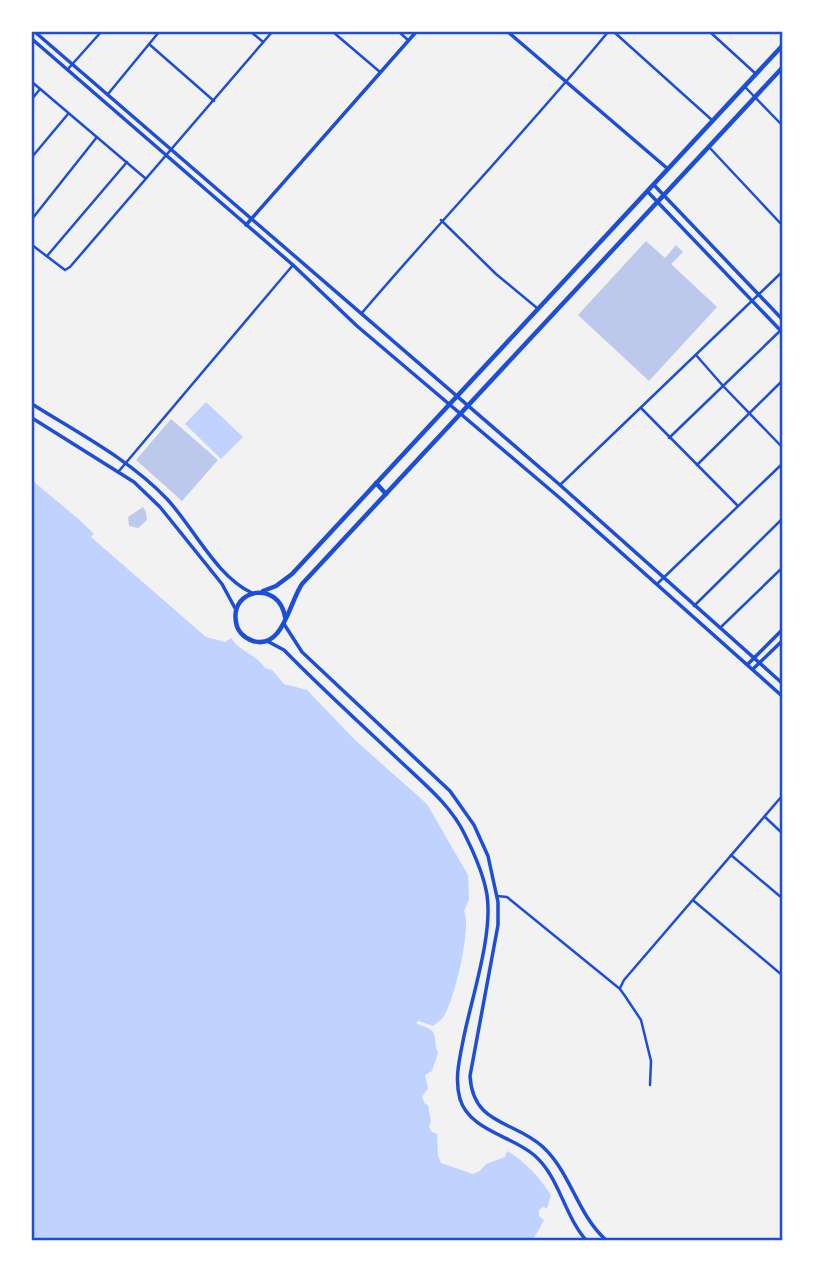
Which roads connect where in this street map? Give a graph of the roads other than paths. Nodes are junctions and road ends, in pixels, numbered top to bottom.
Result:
1 (37, 32) edge
2 (100, 32) edge
3 (159, 32) edge
4 (251, 32) edge
5 (272, 32) edge
6 (333, 32) edge
7 (399, 32) edge
8 (415, 32) edge
9 (508, 32) edge
10 (608, 32) edge
11 (614, 32) edge
12 (710, 32) edge
13 (32, 39) edge
14 (408, 40) junction
15 (263, 42) junction
16 (149, 44) junction
17 (782, 46) edge
18 (73, 64) junction
19 (782, 68) edge
20 (67, 70) junction
21 (380, 72) junction
22 (757, 74) junction
23 (32, 82) edge
24 (566, 82) junction
25 (745, 87) junction
26 (40, 89) junction
27 (108, 94) junction
28 (755, 97) junction
29 (32, 99) edge
30 (214, 101) junction
31 (68, 113) junction
32 (713, 121) junction
33 (782, 125) edge
34 (97, 137) junction
35 (709, 147) junction
36 (172, 148) junction
37 (164, 156) junction
38 (32, 157) edge
39 (127, 162) junction
40 (668, 169) junction
41 (145, 178) junction
42 (654, 185) junction
43 (648, 191) junction
44 (664, 195) junction
45 (658, 202) junction
46 (252, 218) junction
47 (32, 219) edge
48 (441, 220) junction
49 (246, 225) junction
50 (782, 225) edge
51 (32, 245) edge
52 (47, 257) junction
53 (293, 265) junction
54 (782, 272) edge
55 (758, 294) junction
56 (752, 300) junction
57 (538, 309) junction
58 (361, 314) junction
59 (782, 319) edge
60 (782, 331) edge
61 (695, 355) junction
62 (782, 381) edge
63 (724, 387) junction
64 (457, 396) junction
65 (32, 404) edge
66 (450, 404) junction
67 (468, 405) junction
68 (640, 407) junction
69 (461, 414) junction
70 (750, 414) junction
71 (32, 418) edge
72 (669, 438) junction
73 (782, 447) edge
74 (125, 462) junction
75 (782, 464) edge
76 (697, 465) junction
77 (119, 472) junction
78 (376, 483) junction
79 (560, 485) junction
80 (386, 494) junction
81 (737, 505) junction
82 (782, 519) edge
83 (782, 568) edge
84 (663, 578) junction
85 (657, 584) junction
86 (260, 592) junction
87 (252, 593) junction
88 (694, 606) junction
89 (236, 611) junction
90 (285, 617) junction
91 (284, 624) junction
92 (720, 627) junction
93 (782, 630) edge
94 (267, 641) junction
95 (782, 641) edge
96 (754, 657) junction
97 (760, 663) junction
98 (748, 664) junction
99 (753, 669) junction
100 (782, 683) edge
101 (782, 695) edge
102 (782, 796) edge
103 (765, 817) junction
104 (782, 833) edge
105 (731, 855) junction
106 (497, 896) junction
107 (782, 898) edge
108 (692, 900) junction
109 (782, 975) edge
110 (620, 989) junction
111 (471, 1002) junction
112 (483, 1004) junction
113 (650, 1085) dead end
114 (586, 1241) edge
115 (606, 1241) edge

1 - 18 main road
2 - 18 street
3 - 16 street
4 - 15 street
5 - 15 street
6 - 21 street
7 - 14 street
8 - 14 main road
9 - 24 main road
10 - 24 street
11 - 32 street
12 - 22 street
13 - 20 main road
14 - 21 main road
15 - 30 street
16 - 27 street
16 - 30 street
17 - 22 main road
18 - 20 street
18 - 27 main road
19 - 28 main road
20 - 37 main road
21 - 46 main road
22 - 25 main road
23 - 26 street
24 - 40 main road
24 - 48 street
25 - 28 street
25 - 32 main road
26 - 29 street
26 - 31 street
27 - 36 main road
28 - 33 street
28 - 35 main road
30 - 36 street
31 - 34 street
31 - 38 street
32 - 40 main road
34 - 39 street
34 - 47 street
35 - 44 main road
35 - 50 street
36 - 37 street
36 - 46 main road
37 - 41 street
37 - 49 main road
39 - 41 street
39 - 52 street
40 - 42 main road
41 - 52 street
42 - 43 main road
42 - 44 main road
43 - 45 main road
43 - 57 main road
44 - 45 main road
44 - 55 main road
45 - 56 main road
45 - 67 main road
46 - 49 main road
46 - 58 main road
48 - 57 street
48 - 58 street
49 - 53 main road
51 - 52 street
53 - 66 main road
53 - 74 street
54 - 55 street
55 - 56 street
55 - 59 main road
56 - 60 main road
56 - 61 street
57 - 64 main road
58 - 64 main road
60 - 63 street
61 - 63 street
61 - 68 street
62 - 70 street
63 - 70 street
63 - 72 street
64 - 66 main road
64 - 67 main road
65 - 74 main road
66 - 69 main road
66 - 78 main road
67 - 69 main road
67 - 79 main road
68 - 72 street
68 - 79 street
69 - 80 main road
69 - 85 main road
70 - 73 street
70 - 76 street
71 - 77 main road
72 - 76 street
74 - 77 street
74 - 87 main road
75 - 81 street
76 - 81 street
77 - 89 main road
78 - 80 main road
78 - 86 main road
79 - 84 main road
80 - 90 main road
81 - 84 street
82 - 88 street
83 - 92 street
84 - 85 street
84 - 88 main road
85 - 98 main road
86 - 87 main road
86 - 90 main road
87 - 89 main road
88 - 92 main road
89 - 94 main road
90 - 91 main road
91 - 94 main road
91 - 106 main road
92 - 96 main road
93 - 96 main road
94 - 111 main road
95 - 97 main road
96 - 97 main road
96 - 98 main road
97 - 99 main road
97 - 100 main road
98 - 99 main road
99 - 101 main road
102 - 103 street
103 - 104 street
103 - 105 street
105 - 107 street
105 - 108 street
106 - 110 street
106 - 112 main road
108 - 109 street
108 - 110 street
110 - 113 street
111 - 112 main road
111 - 114 main road
112 - 115 main road

